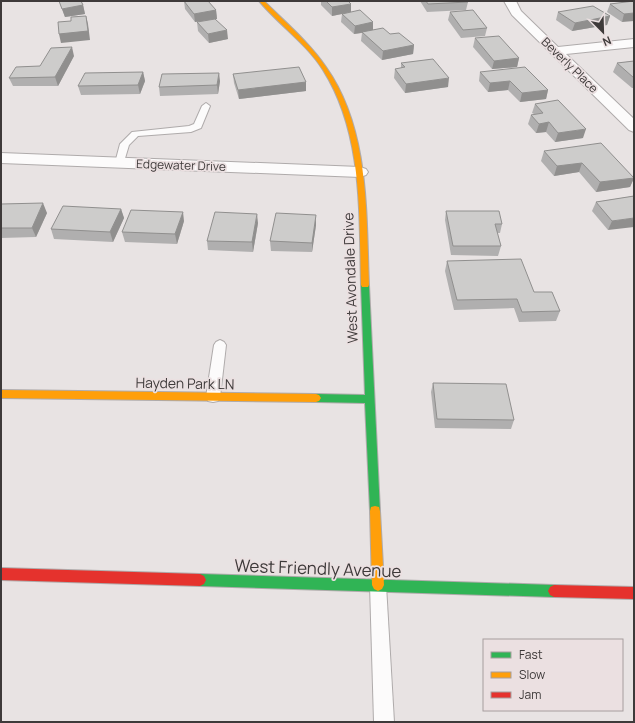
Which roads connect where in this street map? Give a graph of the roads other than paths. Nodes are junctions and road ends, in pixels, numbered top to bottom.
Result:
1 (261, 1) edge
2 (510, 1) edge
3 (634, 42) edge
4 (556, 51) junction
5 (206, 106) dead end
6 (634, 127) edge
7 (1, 158) edge
8 (120, 163) junction
9 (360, 172) junction
10 (220, 345) dead end
11 (1, 394) edge
12 (213, 397) junction
13 (370, 399) junction
14 (1, 574) edge
15 (378, 585) junction
16 (630, 597) edge
17 (384, 722) edge

1 - 9 street, West Avondale Drive
2 - 4 street, Beverly Place
3 - 4 street
4 - 6 street, Beverly Place
5 - 8 lane
7 - 8 street, Edgewater Drive
8 - 9 street, Edgewater Drive
9 - 13 street, West Avondale Drive
10 - 12 lane
11 - 12 street, Hayden Park LN
12 - 13 street, Hayden Park LN
13 - 15 street, West Avondale Drive
14 - 15 street, West Friendly Avenue
15 - 16 street, West Friendly Avenue
15 - 17 lane

